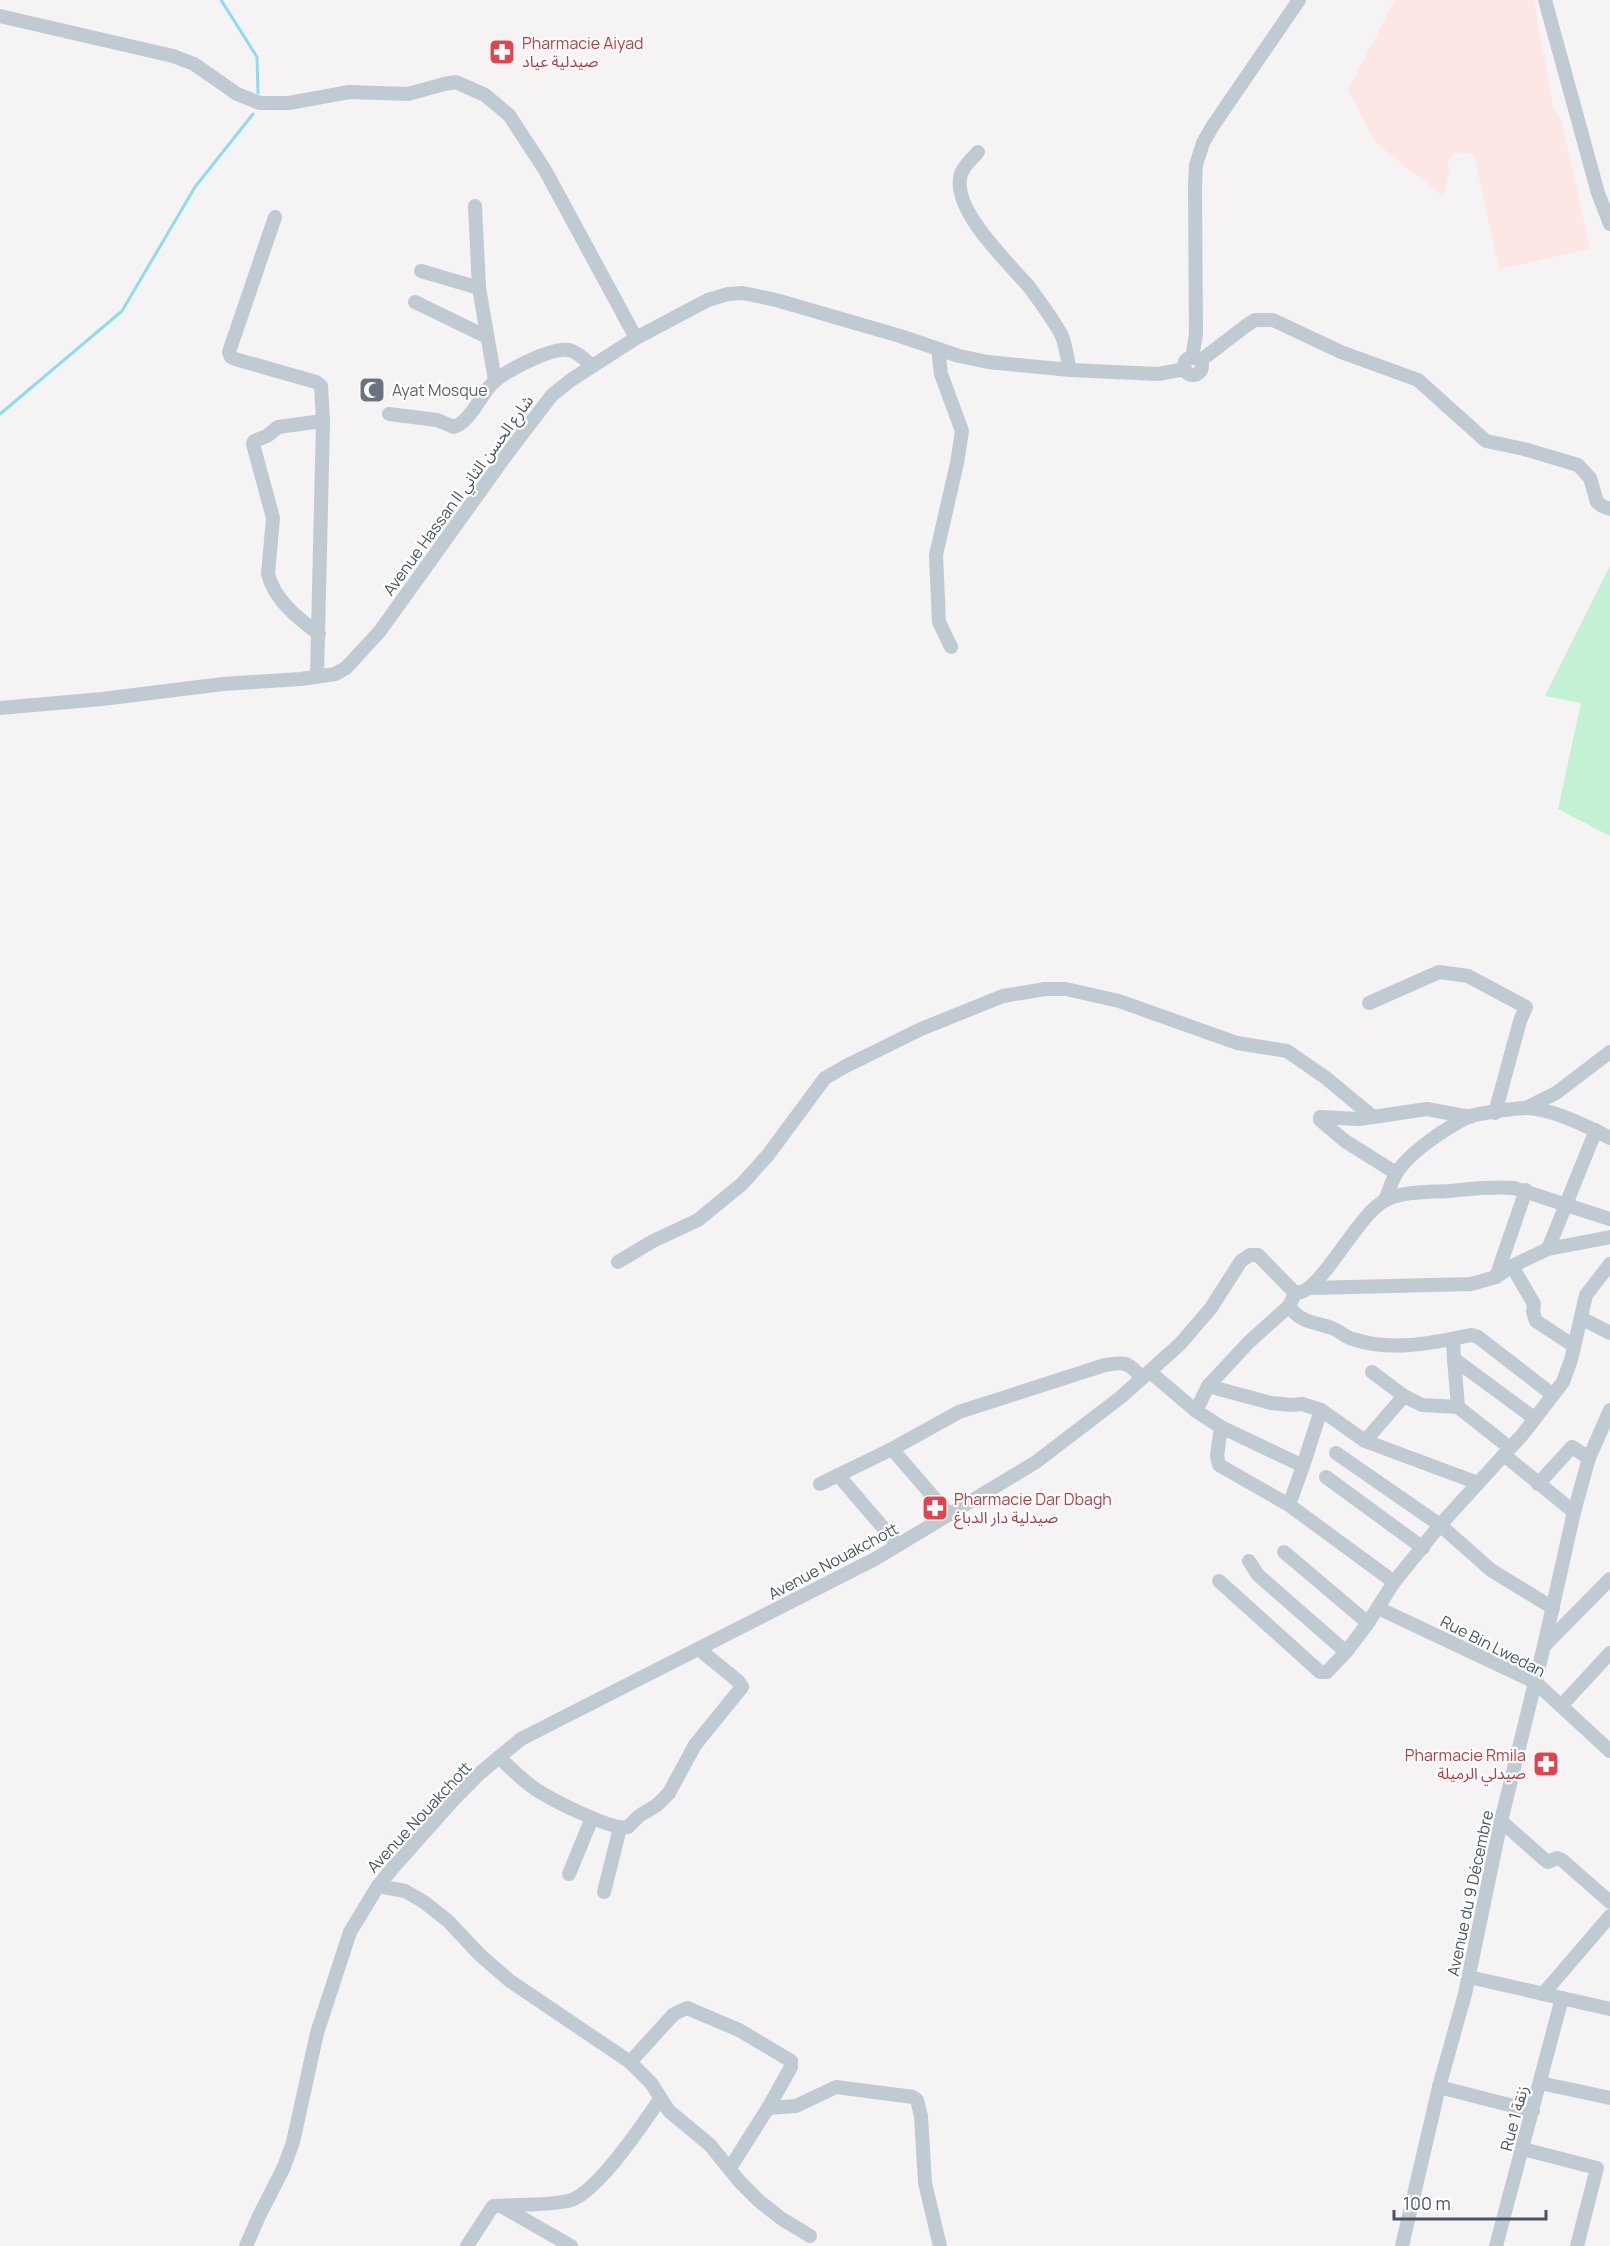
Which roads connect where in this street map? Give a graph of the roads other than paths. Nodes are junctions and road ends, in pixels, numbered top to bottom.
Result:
1 (1299, 0) edge
2 (1545, 0) edge
3 (0, 16) edge
4 (978, 152) dead end
5 (1604, 193) edge
6 (475, 206) dead end
7 (275, 217) dead end
8 (1610, 224) edge
9 (421, 271) dead end
10 (479, 288) junction
11 (415, 302) dead end
12 (487, 337) junction
13 (636, 338) junction
14 (938, 349) junction
15 (1192, 363) junction
16 (592, 366) junction
17 (1070, 370) junction
18 (495, 380) junction
19 (389, 414) dead end
20 (323, 421) junction
21 (1610, 509) edge
22 (319, 634) junction
23 (951, 646) dead end
24 (317, 676) junction
25 (0, 708) edge
26 (1369, 1003) dead end
27 (1610, 1052) edge
28 (1526, 1108) junction
29 (1495, 1113) junction
30 (1373, 1117) junction
31 (1470, 1117) junction
32 (1596, 1130) junction
33 (1610, 1138) edge
34 (1396, 1173) junction
35 (1526, 1190) junction
36 (1385, 1200) junction
37 (1565, 1204) junction
38 (1608, 1213) edge
39 (1610, 1237) edge
40 (1548, 1249) junction
41 (618, 1262) dead end
42 (1610, 1264) edge
43 (1512, 1266) junction
44 (1496, 1277) junction
45 (1311, 1288) junction
46 (1292, 1300) junction
47 (1581, 1318) junction
48 (1610, 1333) edge
49 (1453, 1339) junction
50 (1574, 1346) junction
51 (1454, 1359) junction
52 (1372, 1372) dead end
53 (1146, 1375) junction
54 (1209, 1386) junction
55 (1553, 1395) junction
56 (1404, 1396) junction
57 (1458, 1407) junction
58 (1321, 1410) junction
59 (1610, 1410) edge
60 (1196, 1411) junction
61 (1534, 1418) junction
62 (1221, 1427) junction
63 (1365, 1442) junction
64 (892, 1449) junction
65 (1507, 1451) junction
66 (1336, 1453) dead end
67 (1589, 1458) junction
68 (1303, 1466) junction
69 (838, 1475) junction
70 (1326, 1477) dead end
71 (1478, 1483) junction
72 (820, 1484) dead end
73 (1538, 1484) junction
74 (1289, 1505) junction
75 (1574, 1512) junction
76 (949, 1515) junction
77 (1440, 1525) junction
78 (898, 1545) junction
79 (1423, 1548) junction
80 (1284, 1552) dead end
81 (1249, 1562) dead end
82 (1610, 1579) edge
83 (1219, 1581) dead end
84 (1394, 1582) junction
85 (1378, 1608) junction
86 (1552, 1608) junction
87 (1368, 1623) junction
88 (1544, 1646) junction
89 (700, 1650) junction
90 (1346, 1652) junction
91 (1610, 1653) edge
92 (1535, 1682) junction
93 (1561, 1706) junction
94 (1610, 1751) edge
95 (499, 1757) junction
96 (592, 1818) junction
97 (1501, 1821) junction
98 (620, 1828) junction
99 (569, 1874) dead end
100 (378, 1886) junction
101 (604, 1892) dead end
102 (1610, 1902) edge
103 (1610, 1916) edge
104 (1469, 1977) junction
105 (1543, 1994) junction
106 (1562, 1998) junction
107 (1610, 2009) edge
108 (630, 2062) junction
109 (1540, 2083) junction
110 (1439, 2087) junction
111 (1610, 2098) edge
112 (660, 2099) junction
113 (768, 2108) junction
114 (1533, 2111) junction
115 (1523, 2149) junction
116 (730, 2168) junction
117 (500, 2205) junction
118 (810, 2236) dead end
119 (246, 2246) edge
120 (466, 2246) edge
121 (571, 2246) edge
122 (940, 2246) edge
123 (1401, 2246) edge
124 (1496, 2246) edge
125 (1577, 2246) edge

1 - 15 street
2 - 5 street
3 - 13 street
4 - 17 street
5 - 8 street
6 - 10 street
7 - 20 street
9 - 10 street
10 - 12 street
11 - 12 street
12 - 18 street
13 - 14 street, Avenue Hassan II شارع الحسن الثاني
13 - 16 street, Avenue Hassan II شارع الحسن الثاني
14 - 17 street, Avenue Hassan II شارع الحسن الثاني
14 - 23 street
15 - 17 street, Avenue Hassan II شارع الحسن الثاني
15 - 21 street
16 - 18 street
16 - 24 street, Avenue Hassan II شارع الحسن الثاني
18 - 19 street
20 - 22 street
20 - 22 street
22 - 24 street
24 - 25 street, Avenue Hassan II شارع الحسن الثاني
26 - 29 street
27 - 28 street
28 - 29 street
28 - 32 street
29 - 31 street
30 - 31 street
30 - 34 street
30 - 41 street
31 - 34 street
32 - 33 street
32 - 37 street
34 - 36 street
35 - 36 street
35 - 37 street
35 - 44 street
36 - 45 street
37 - 38 street
37 - 40 street
39 - 40 street
40 - 43 street
42 - 47 street
43 - 44 street
43 - 50 street
44 - 45 street
45 - 46 street
46 - 49 street
46 - 53 street, Avenue Nouakchott
46 - 54 street
47 - 48 street
47 - 50 street
49 - 51 street
49 - 55 street
50 - 55 street
51 - 57 street
51 - 61 street
52 - 56 street
53 - 60 street
53 - 64 street
53 - 76 street, Avenue Nouakchott
54 - 58 street
54 - 60 street
55 - 61 street
56 - 57 street
56 - 63 street
57 - 65 street
58 - 63 street
58 - 68 street
59 - 67 street, Avenue du 9 Décembre
60 - 62 street
61 - 65 street
62 - 68 street
62 - 74 street
63 - 71 street
64 - 69 street
64 - 76 street
65 - 71 street
65 - 73 street
66 - 77 street
67 - 73 street
67 - 75 street, Avenue du 9 Décembre
68 - 74 street
69 - 72 street
69 - 78 street
70 - 79 street
71 - 77 street
73 - 75 street
74 - 84 street
75 - 86 street, Avenue du 9 Décembre
76 - 78 street, Avenue Nouakchott
77 - 79 street
77 - 86 street
78 - 89 street, Avenue Nouakchott
79 - 84 street
80 - 87 street
81 - 90 street
82 - 88 street
83 - 90 street
84 - 85 street
85 - 87 street
85 - 92 street, Rue Bin Lwedan
86 - 88 street, Avenue du 9 Décembre
87 - 90 street
88 - 92 street, Avenue du 9 Décembre
89 - 95 street, Avenue Nouakchott
89 - 98 street
91 - 93 street
92 - 93 street, Rue Bin Lwedan
92 - 97 street, Avenue du 9 Décembre
93 - 94 street, Rue Bin Lwedan
95 - 96 street
95 - 100 street, Avenue Nouakchott
96 - 98 street
96 - 99 street
97 - 102 street
97 - 104 street, Avenue du 9 Décembre
98 - 101 street
100 - 108 street
100 - 119 street, Avenue Nouakchott
103 - 105 street
104 - 105 street
104 - 110 street, Avenue du 9 Décembre
105 - 106 street
106 - 107 street
106 - 109 street, Rue 1 زنقة
108 - 112 street
108 - 113 street
109 - 111 street
109 - 114 street, Rue 1 زنقة
110 - 114 street
110 - 123 street, Avenue du 9 Décembre
112 - 116 street
112 - 117 street
113 - 116 street
113 - 122 street
114 - 115 street, Rue 1 زنقة
115 - 124 street, Rue 1 زنقة
115 - 125 street
116 - 118 street
117 - 120 street
117 - 121 street

